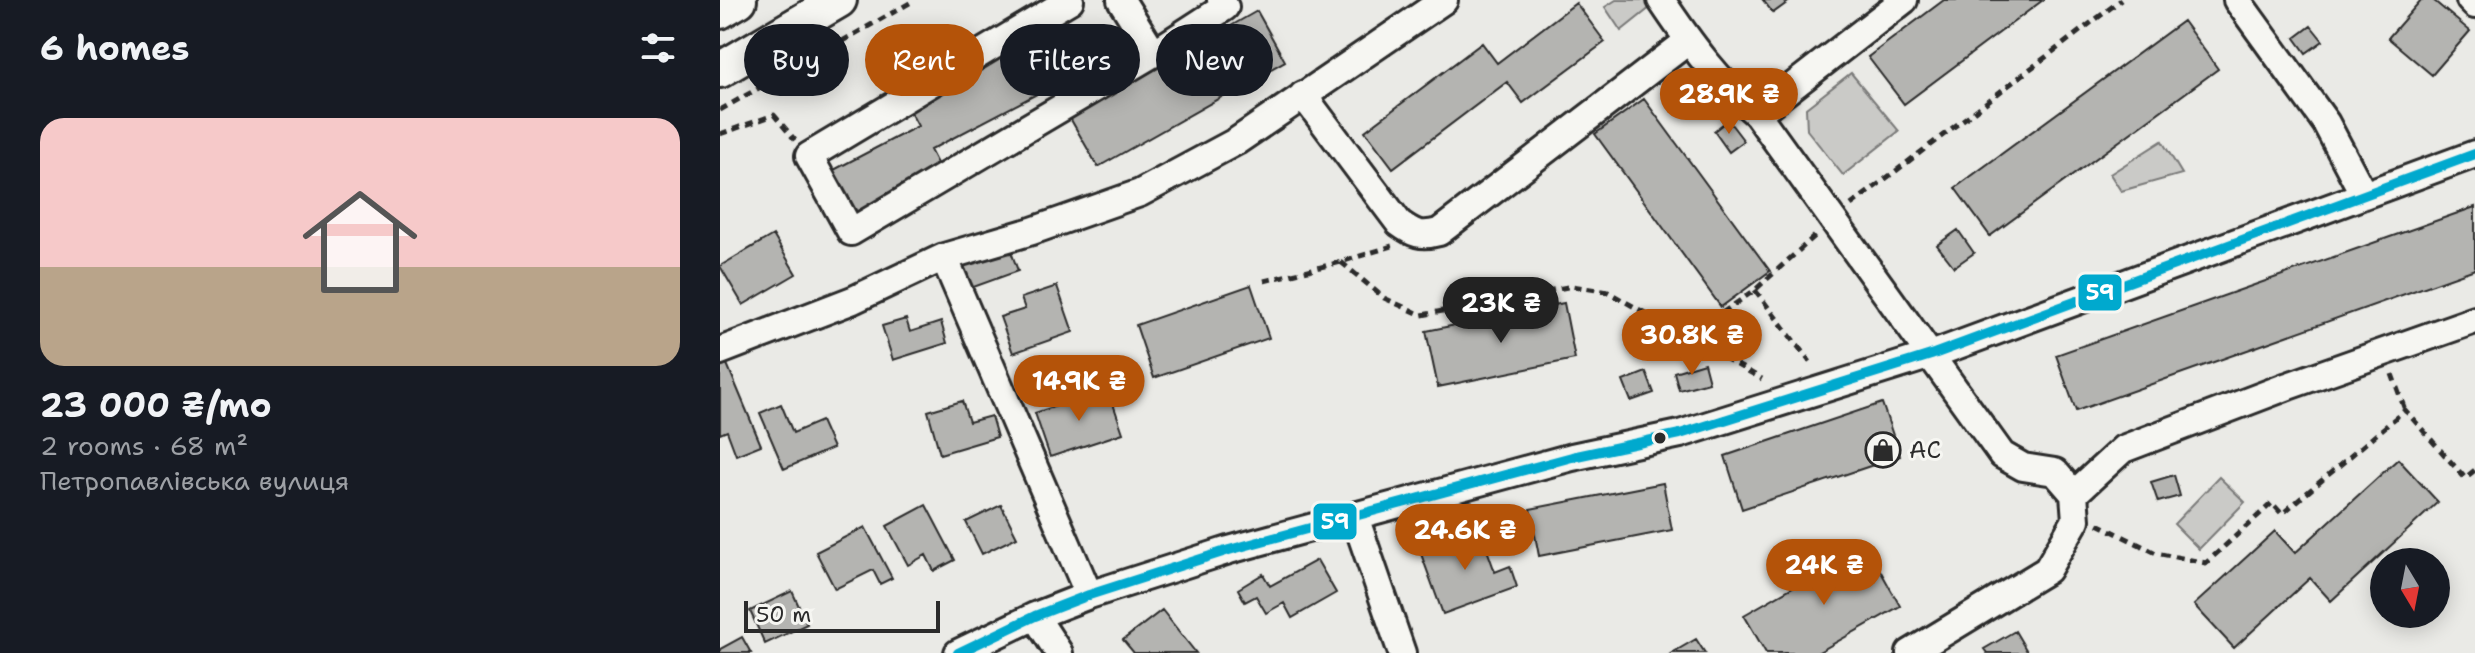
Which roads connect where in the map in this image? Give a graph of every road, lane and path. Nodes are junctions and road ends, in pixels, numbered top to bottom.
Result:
1 (739, 0) edge
2 (839, 0) edge
3 (915, 0) edge
4 (1070, 0) edge
5 (1121, 0) edge
6 (1221, 0) edge
7 (1661, 0) edge
8 (2121, 0) edge
9 (2237, 0) edge
10 (2470, 0) edge
11 (1433, 3) edge
12 (1891, 4) edge
13 (2475, 5) edge
14 (720, 11) edge
15 (1688, 41) junction
16 (1154, 53) junction
17 (720, 70) edge
18 (1303, 95) junction
19 (720, 110) edge
20 (1757, 114) junction
21 (774, 115) dead end
22 (720, 134) edge
23 (2475, 154) edge
24 (2364, 195) junction
25 (1833, 219) junction
26 (1423, 236) junction
27 (944, 257) junction
28 (1341, 262) junction
29 (1264, 281) dead end
30 (1755, 290) junction
31 (2475, 320) edge
32 (1688, 337) junction
33 (720, 351) edge
34 (2384, 352) junction
35 (1931, 355) junction
36 (1810, 362) dead end
37 (1762, 379) dead end
38 (2405, 410) junction
39 (2475, 470) edge
40 (2075, 504) junction
41 (1355, 517) junction
42 (1089, 595) junction
43 (1035, 616) junction
44 (958, 653) edge
45 (1059, 653) edge
46 (1402, 653) edge
47 (1910, 653) edge

1 - 14 main road
2 - 17 main road
3 - 19 path
4 - 16 street
5 - 16 street
6 - 16 street
7 - 15 street
8 - 25 path
9 - 24 street
10 - 13 street
11 - 18 street
12 - 20 street
15 - 20 street
15 - 26 street
18 - 26 street
18 - 27 street
20 - 25 street
21 - 22 path
23 - 24 street
24 - 35 street
25 - 30 path
25 - 35 street
26 - 28 path
27 - 33 street
27 - 42 street
28 - 29 path
28 - 32 path
30 - 32 path
30 - 36 path
31 - 34 street
32 - 37 path
34 - 38 path
34 - 40 street
35 - 40 street
35 - 41 street
38 - 39 path
38 - 40 path
40 - 47 street
41 - 42 street
41 - 46 street
42 - 43 street
43 - 44 street
43 - 45 street

